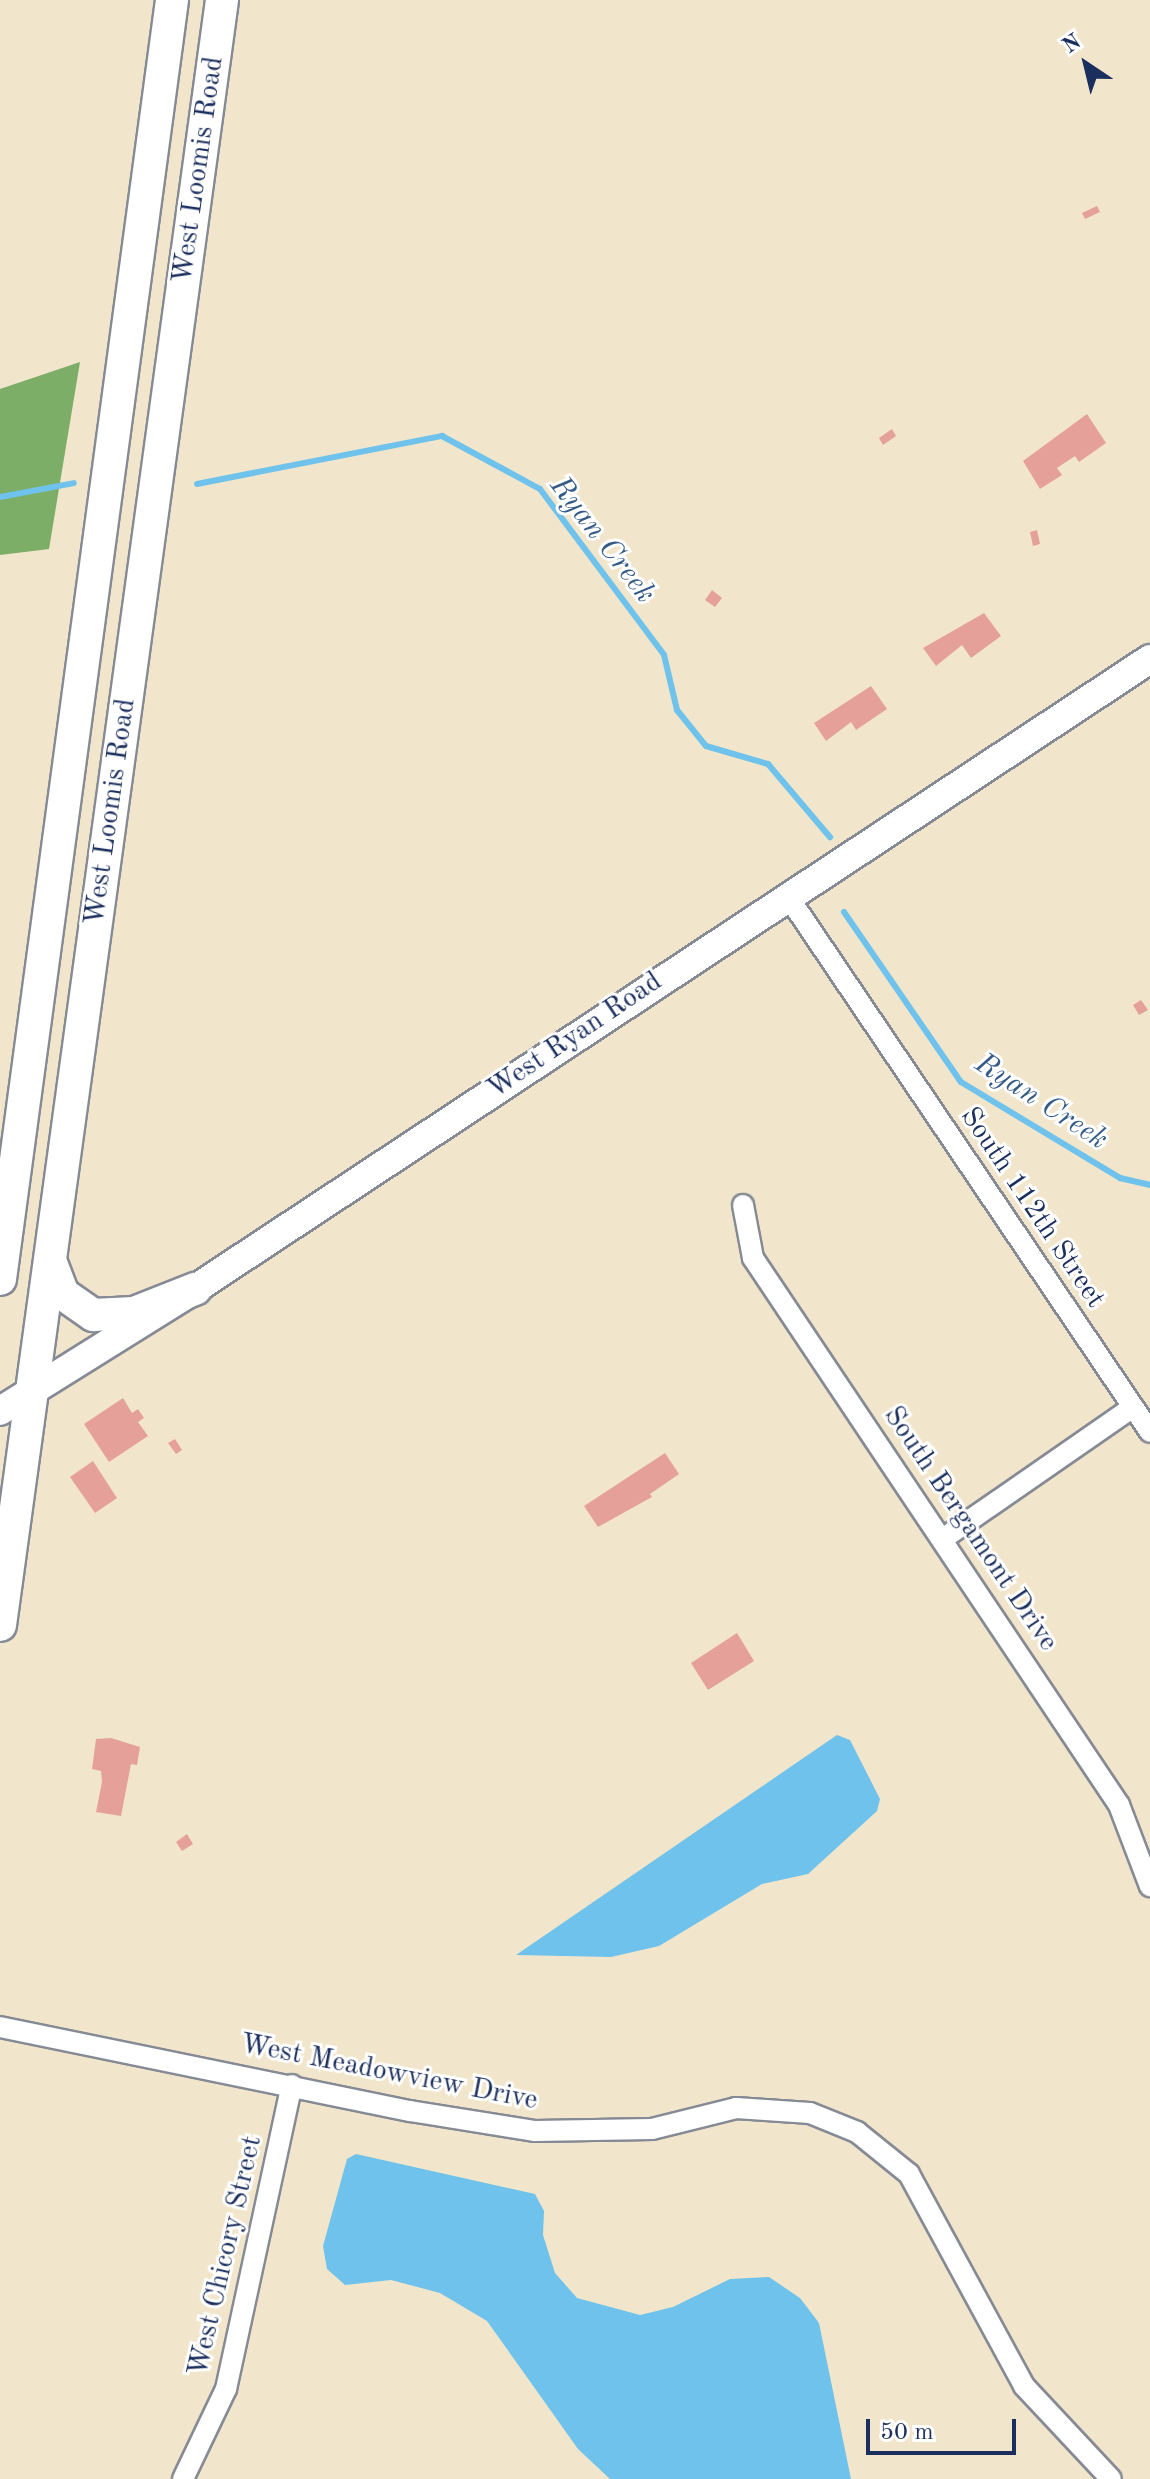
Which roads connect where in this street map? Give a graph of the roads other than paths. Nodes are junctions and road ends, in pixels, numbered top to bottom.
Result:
1 (172, 0) edge
2 (222, 0) edge
3 (1150, 659) edge
4 (74, 737) junction
5 (122, 742) junction
6 (787, 895) junction
7 (743, 1205) dead end
8 (51, 1263) junction
9 (0, 1279) edge
10 (195, 1289) junction
11 (34, 1389) junction
12 (1133, 1407) junction
13 (0, 1411) edge
14 (1150, 1432) edge
15 (944, 1538) junction
16 (0, 1625) edge
17 (1150, 1886) edge
18 (0, 2027) edge
19 (292, 2085) junction
20 (183, 2479) edge
21 (1111, 2479) edge

1 - 4 main road, West Loomis Road
2 - 5 main road, West Loomis Road
3 - 6 street, West Ryan Road
4 - 5 main road
4 - 9 main road, West Loomis Road
5 - 8 main road, West Loomis Road
6 - 10 street, West Ryan Road
6 - 12 street, South 112th Street
7 - 15 street, South Bergamont Drive
8 - 10 main road
8 - 11 main road, West Loomis Road
10 - 11 street, West Ryan Road
11 - 13 street, West Ryan Road
11 - 16 main road, West Loomis Road
12 - 14 street, South 112th Street
12 - 15 street
15 - 17 street, South Bergamont Drive
18 - 19 street, West Meadowview Drive
19 - 20 street, West Chicory Street
19 - 21 street, West Meadowview Drive

